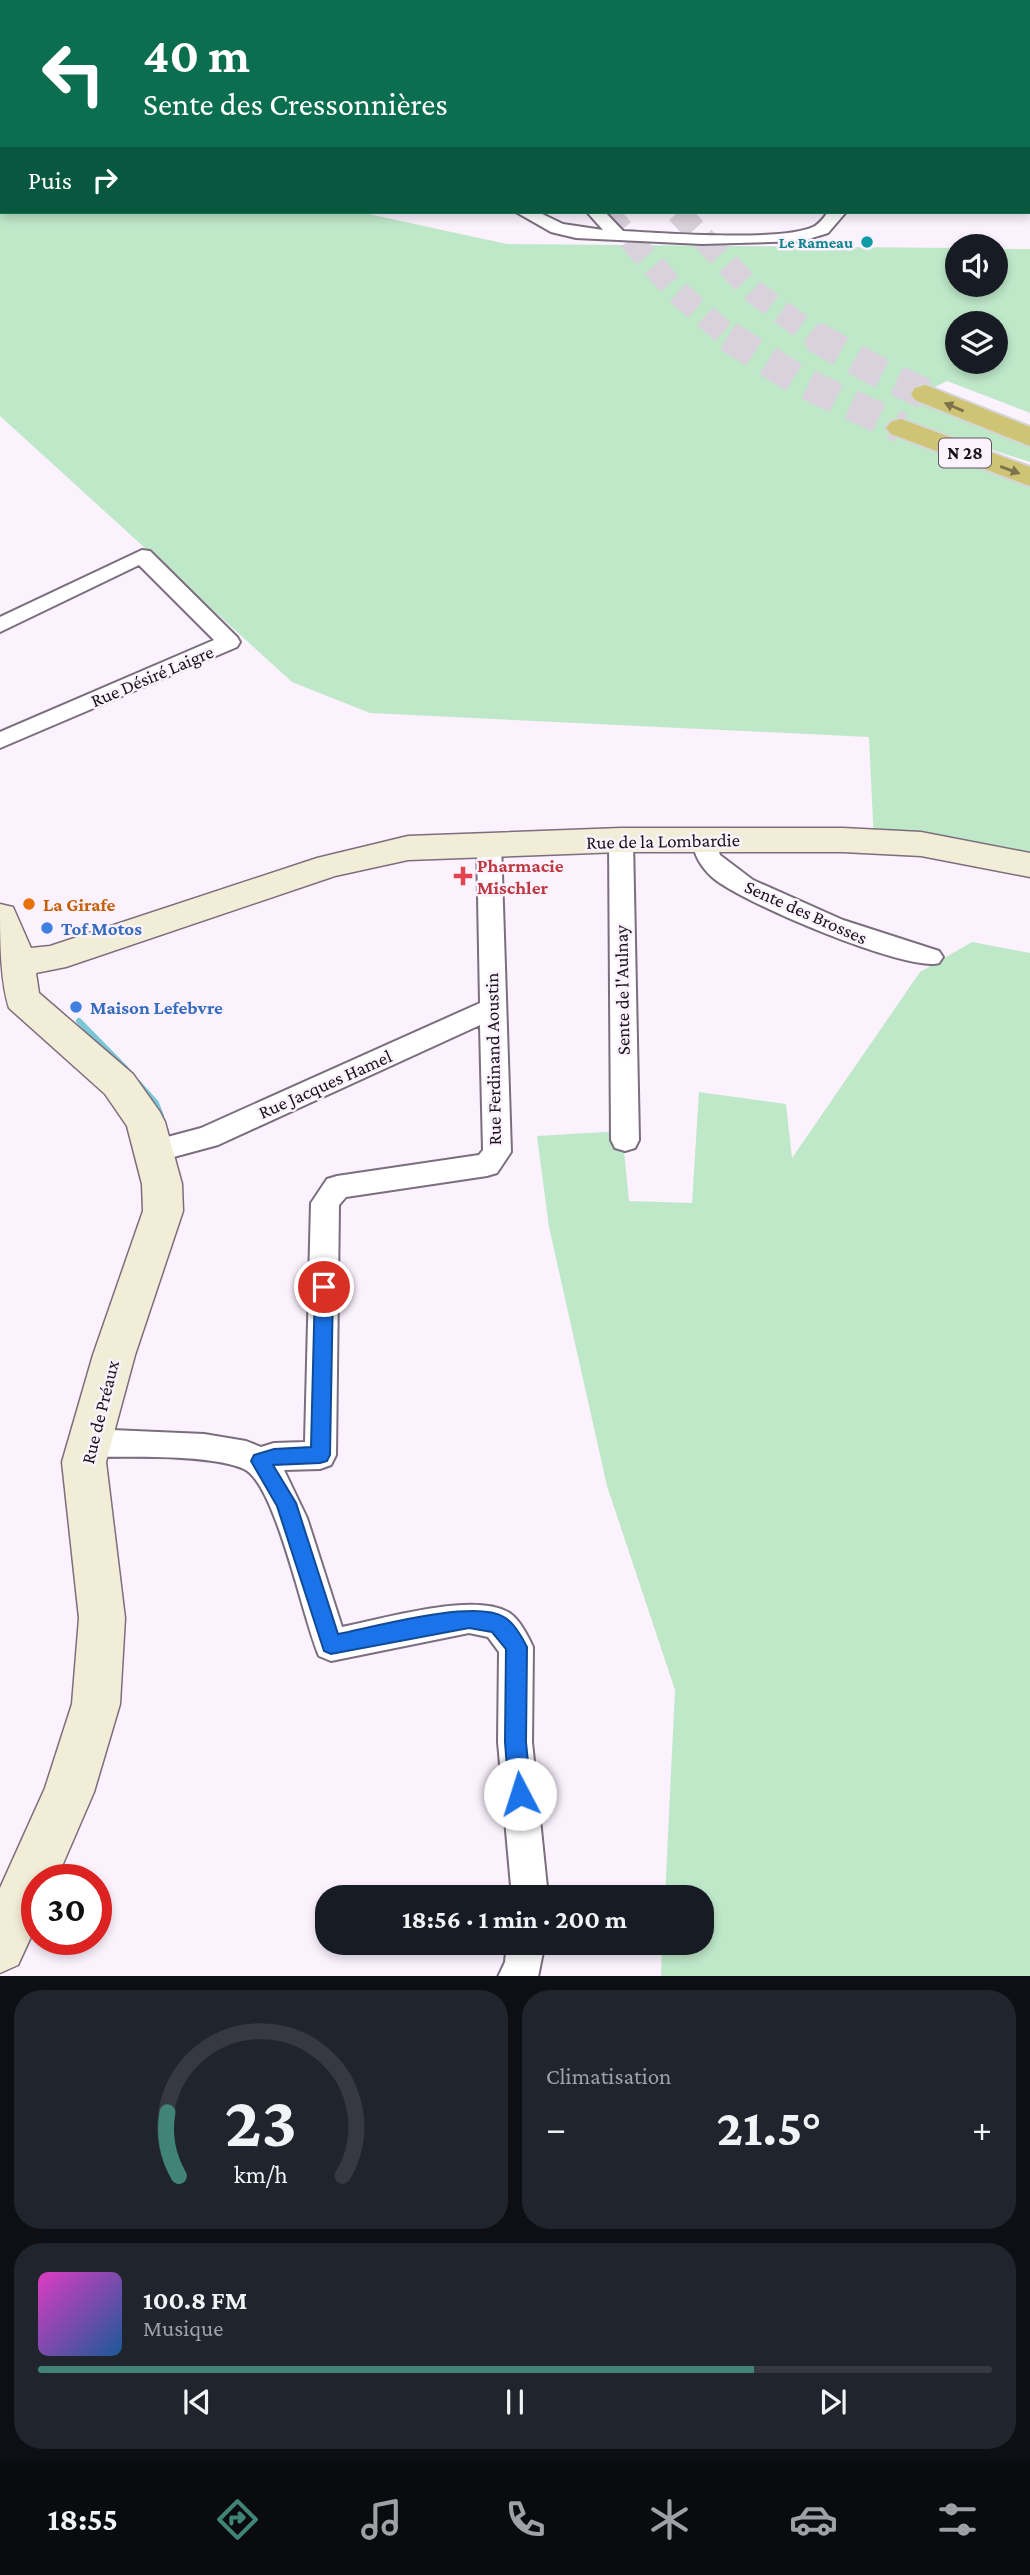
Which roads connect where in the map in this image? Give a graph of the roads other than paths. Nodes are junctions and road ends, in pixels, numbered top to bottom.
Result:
1 (529, 214) edge
2 (598, 214) edge
3 (836, 214) edge
4 (618, 236) junction
5 (925, 394) tunnel mouth
6 (901, 428) tunnel mouth
7 (1030, 437) edge
8 (1030, 477) edge
9 (0, 625) edge
10 (0, 741) edge
11 (621, 840) junction
12 (704, 840) junction
13 (489, 843) junction
14 (1030, 865) edge
15 (0, 916) edge
16 (930, 957) dead end
17 (9, 964) edge
18 (492, 1009) junction
19 (625, 1140) dead end
20 (155, 1151) junction
21 (89, 1443) junction
22 (260, 1461) junction
23 (529, 1885) edge
24 (0, 1947) edge
25 (524, 1955) edge
26 (517, 1976) edge

1 - 4 street
2 - 4 street
3 - 4 street
7 -> 5 highway, N 28
6 -> 8 highway, N 28
9 - 10 street, Rue Désiré Laigre
11 - 12 main road, Rue de la Lombardie
11 - 13 main road, Rue de la Lombardie
11 - 19 street, Sente de l'Aulnay
12 - 14 main road, Rue de la Lombardie
12 - 16 street, Sente des Brosses
13 - 17 main road, Rue de la Lombardie
13 - 18 street, Rue Ferdinand Aoustin
15 - 17 main road, Rue de Préaux
17 - 20 main road, Rue de Préaux
18 - 20 street, Rue Jacques Hamel
18 - 22 street, Rue Ferdinand Aoustin
20 - 21 main road, Rue de Préaux
21 - 22 street
21 - 24 main road, Rue de Préaux
22 - 23 street
25 - 26 street

